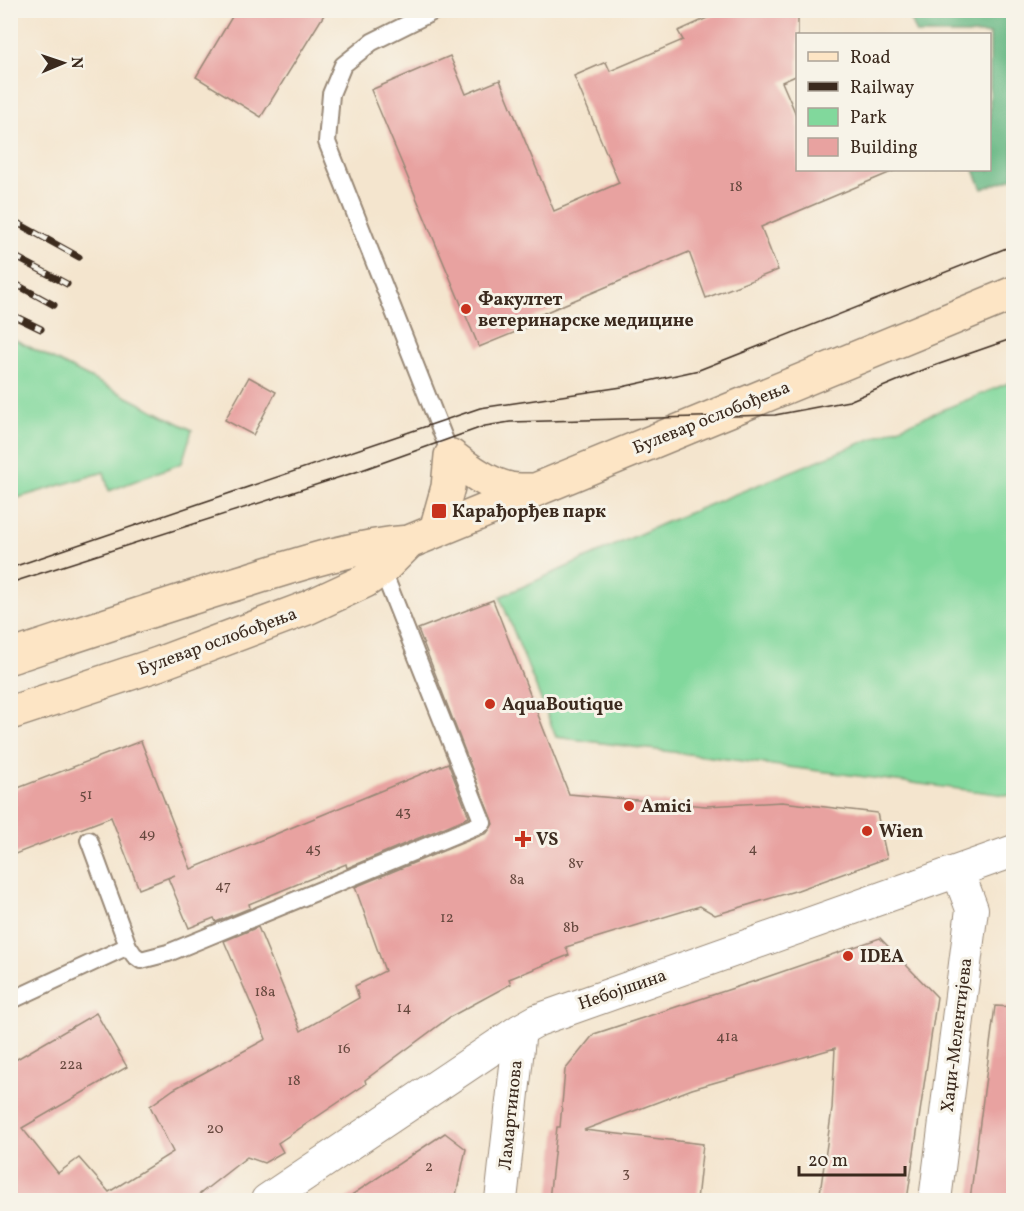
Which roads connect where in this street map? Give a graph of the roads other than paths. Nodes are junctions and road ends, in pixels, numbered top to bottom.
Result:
1 (436, 10) edge
2 (1014, 293) edge
3 (451, 456) junction
4 (535, 490) junction
5 (423, 536) junction
6 (382, 569) junction
7 (10, 657) edge
8 (10, 713) edge
9 (89, 840) dead end
10 (1014, 851) edge
11 (958, 872) junction
12 (128, 946) junction
13 (10, 1001) edge
14 (520, 1030) junction
15 (267, 1200) edge
16 (501, 1200) edge
17 (935, 1200) edge

1 - 3 lane
2 - 4 main road, Булевар ослобођења
3 - 4 main road
3 - 5 main road
4 - 5 main road, Булевар ослобођења
5 - 6 main road, Булевар ослобођења
5 - 7 main road, Булевар ослобођења
6 - 8 main road, Булевар ослобођења
6 - 12 lane
9 - 12 lane
10 - 11 street, Небојшина
11 - 14 street, Небојшина
11 - 17 street, Хаџи-Мелентијева
12 - 13 lane
14 - 15 street, Небојшина
14 - 16 street, Ламартинова

